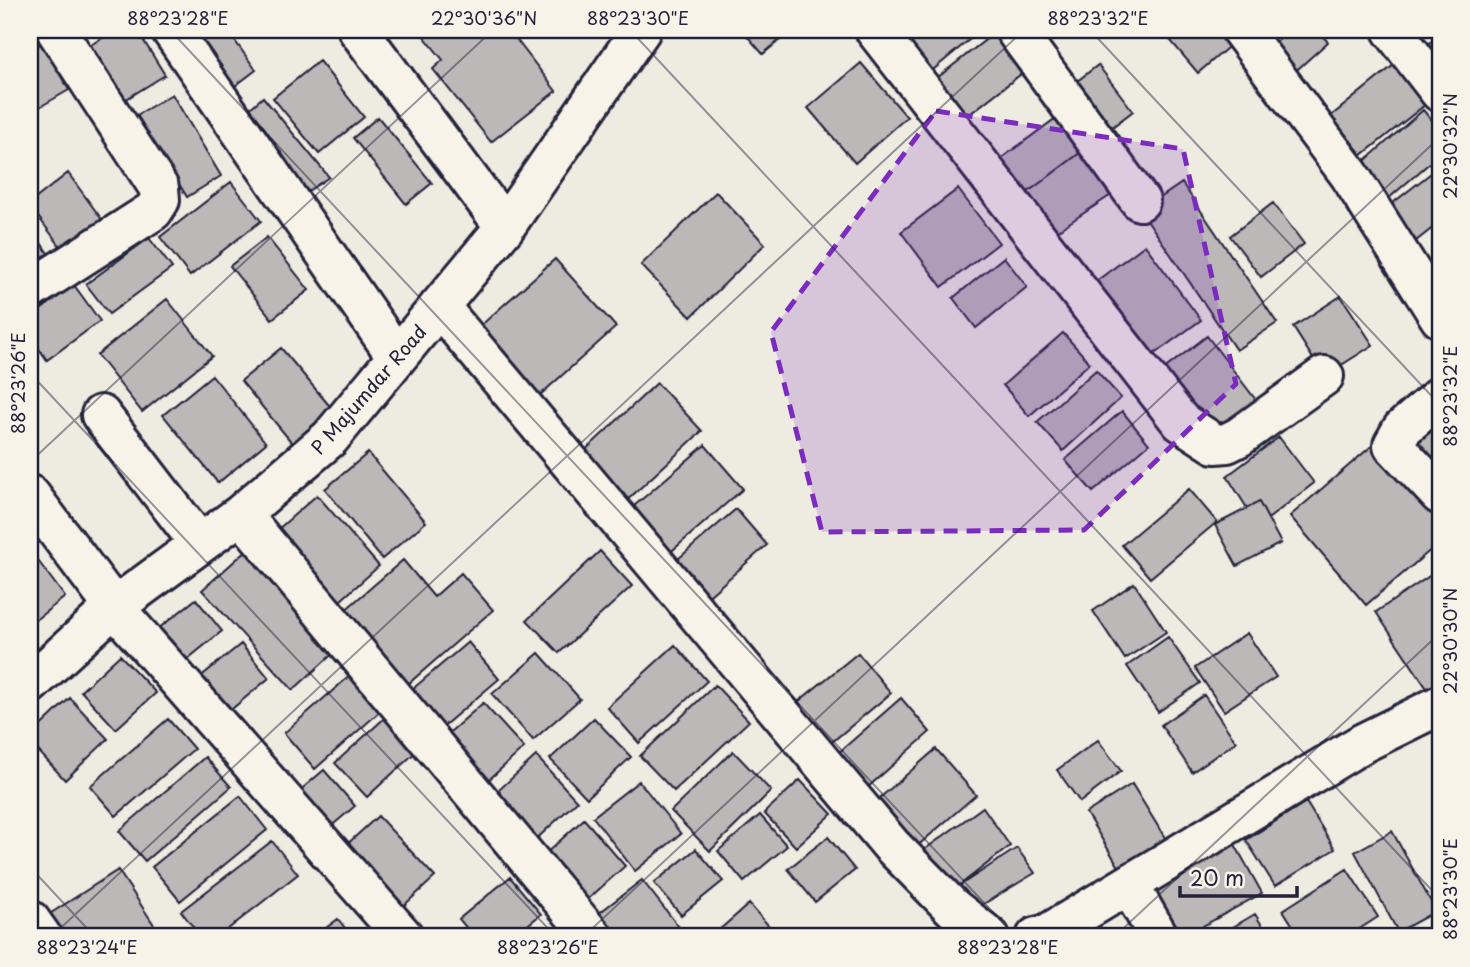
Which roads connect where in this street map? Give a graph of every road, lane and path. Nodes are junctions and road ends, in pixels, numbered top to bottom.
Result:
1 (56, 30) edge
2 (171, 30) edge
3 (358, 30) edge
4 (874, 30) edge
5 (1015, 30) edge
6 (1241, 30) edge
7 (1392, 30) edge
8 (629, 35) edge
9 (1440, 92) edge
10 (1140, 201) dead end
11 (505, 227) junction
12 (30, 290) edge
13 (439, 306) junction
14 (1440, 318) edge
15 (397, 357) junction
16 (1324, 376) dead end
17 (1440, 396) edge
18 (101, 415) dead end
19 (30, 495) edge
20 (1440, 495) edge
21 (241, 514) junction
22 (200, 544) junction
23 (114, 607) junction
24 (30, 684) edge
25 (1440, 705) edge
26 (1129, 885) junction
27 (30, 920) edge
28 (42, 937) edge
29 (404, 937) edge
30 (593, 937) edge
31 (990, 937) edge
32 (1036, 937) edge
33 (1159, 937) edge

1 - 12 street
2 - 15 street
3 - 11 street
4 - 16 street
5 - 10 street
6 - 14 street
7 - 9 street
8 - 11 street, P Majumdar Road
11 - 13 street, P Majumdar Road
13 - 15 street, P Majumdar Road
13 - 31 street
15 - 21 street, P Majumdar Road
17 - 20 street
18 - 22 street
19 - 23 street
21 - 22 street, P Majumdar Road
21 - 30 street
22 - 23 street, P Majumdar Road
23 - 24 street, P Majumdar Road
23 - 29 street
25 - 26 street
26 - 32 street
26 - 33 street
27 - 28 street

